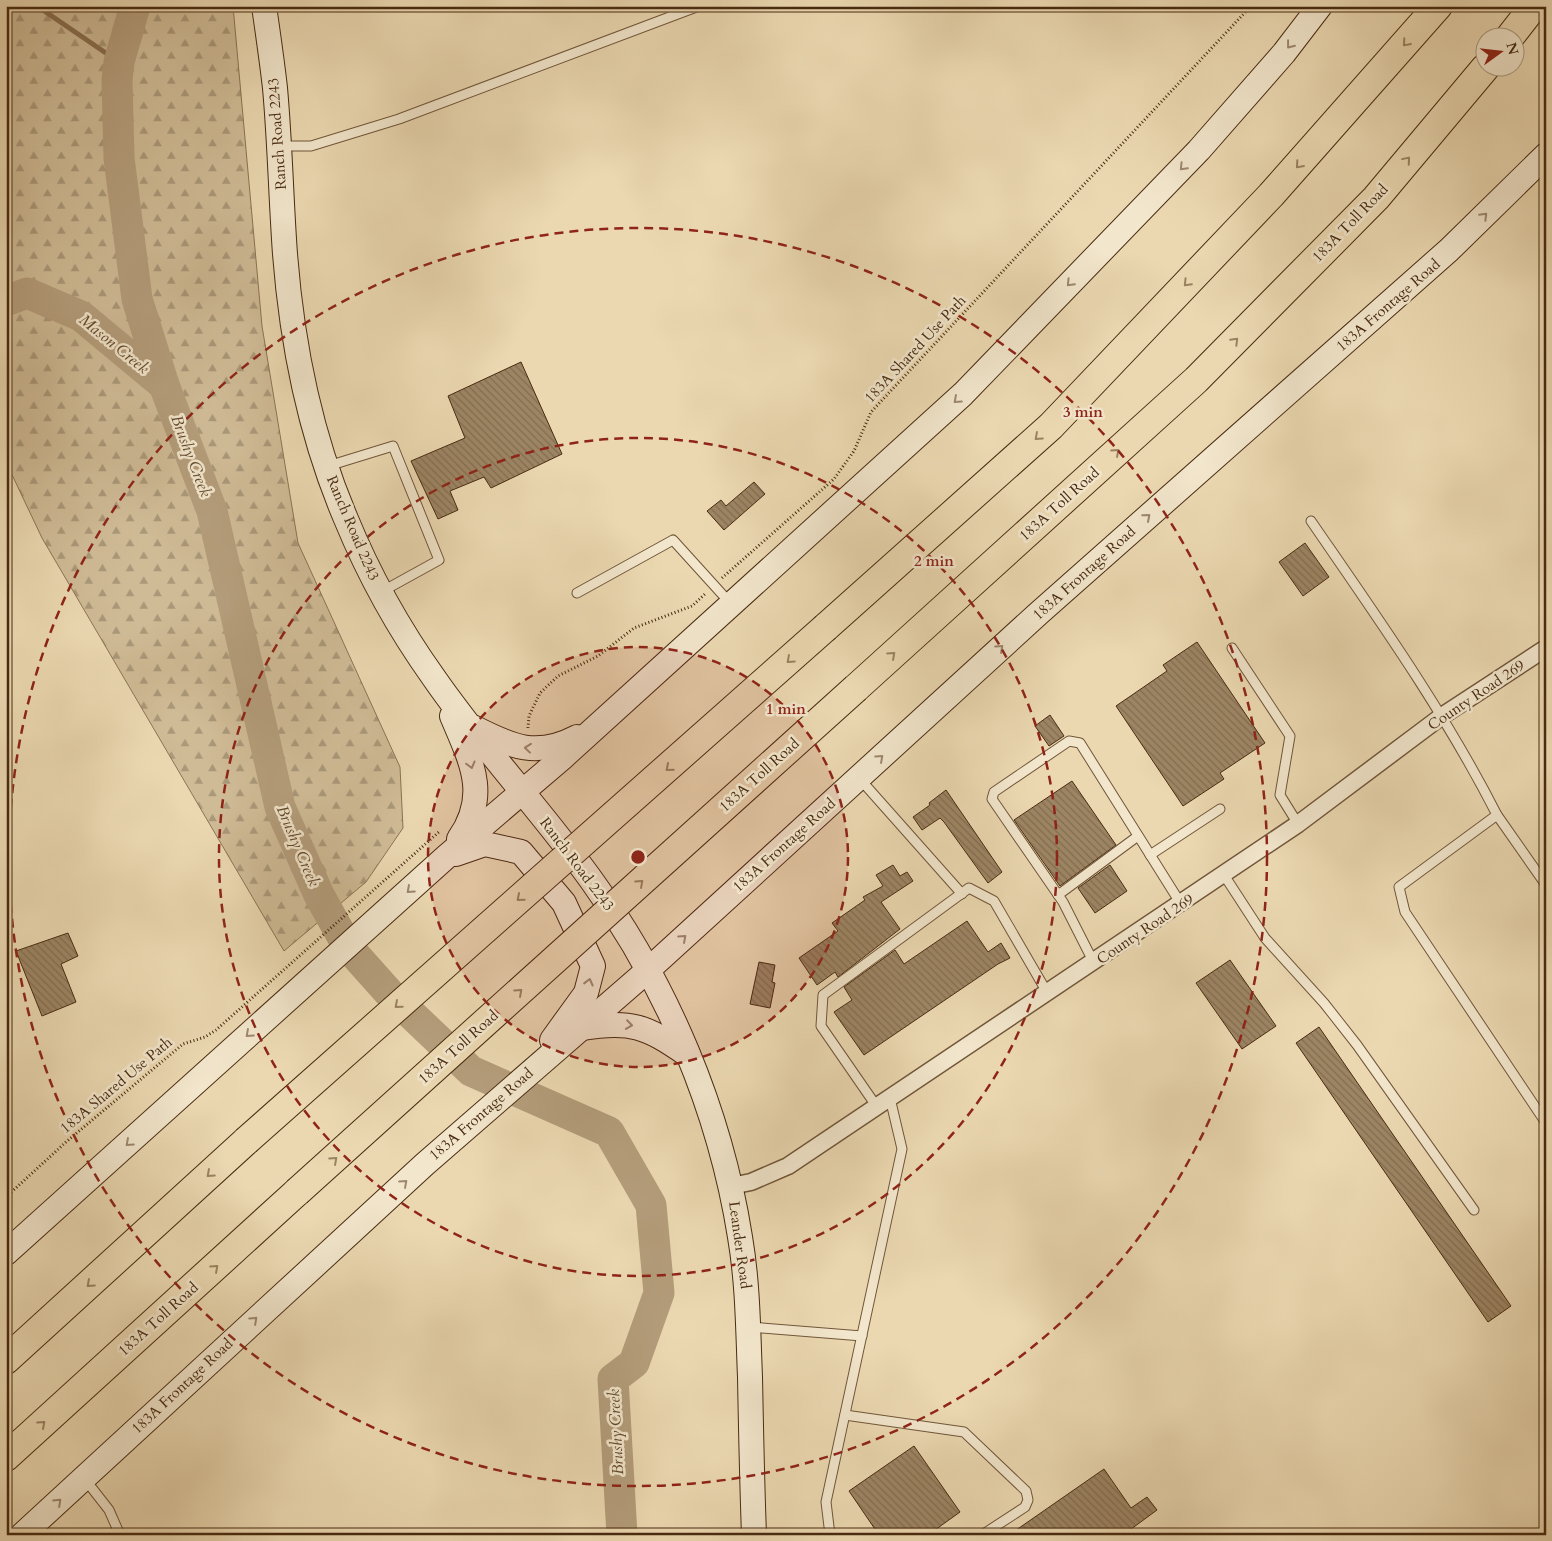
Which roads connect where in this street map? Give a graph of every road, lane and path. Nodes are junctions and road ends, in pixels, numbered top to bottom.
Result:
1 (264, 6) edge
2 (699, 6) edge
3 (1251, 6) edge
4 (1320, 6) edge
5 (1438, 6) edge
6 (1534, 6) edge
7 (1518, 28) edge
8 (1476, 78) edge
9 (278, 146) junction
10 (1546, 155) edge
11 (326, 466) junction
12 (1311, 521) dead end
13 (713, 585) junction
14 (381, 592) junction
15 (577, 593) dead end
16 (732, 604) junction
17 (1232, 648) dead end
18 (1546, 648) edge
19 (441, 688) junction
20 (1442, 716) junction
21 (604, 720) junction
22 (470, 726) junction
23 (528, 730) dead end
24 (859, 777) junction
25 (523, 792) junction
26 (1220, 808) dead end
27 (1497, 815) junction
28 (1298, 824) junction
29 (1138, 836) junction
30 (424, 846) dead end
31 (1150, 855) junction
32 (446, 857) junction
33 (1224, 875) junction
34 (1546, 885) edge
35 (962, 894) junction
36 (1058, 895) junction
37 (1181, 904) junction
38 (1094, 963) junction
39 (647, 971) junction
40 (1048, 994) junction
41 (573, 1028) junction
42 (688, 1055) junction
43 (883, 1103) junction
44 (1546, 1124) edge
45 (731, 1186) junction
46 (6, 1197) edge
47 (1474, 1210) dead end
48 (6, 1253) edge
49 (748, 1327) junction
50 (862, 1336) junction
51 (6, 1360) edge
52 (845, 1415) junction
53 (6, 1456) edge
54 (84, 1478) junction
55 (22, 1535) edge
56 (120, 1535) edge
57 (754, 1535) edge
58 (830, 1535) edge
59 (982, 1535) edge

1 - 9 main road, Ranch Road 2243
2 - 9 lane
3 - 13 path, 183A Shared Use Path
4 -> 16 main road
5 -> 51 highway, bridge
6 - 7 highway
53 -> 8 highway, 183A Toll Road, bridge
9 - 11 main road, Ranch Road 2243
24 -> 10 main road, 183A Frontage Road
11 - 14 main road, Ranch Road 2243
11 - 14 lane
12 - 20 lane
13 - 15 lane
13 - 16 lane
13 - 23 path, 183A Shared Use Path
14 - 19 main road, Ranch Road 2243
16 - 21 main road
17 - 28 lane
18 - 20 street, County Road 269
19 - 22 main road, Ranch Road 2243
19 -> 32 main road
20 - 27 lane
20 - 28 street, County Road 269
21 -> 22 main road
21 - 25 main road
22 - 25 main road, Ranch Road 2243
24 - 35 lane
39 -> 24 main road, 183A Frontage Road
25 - 32 main road
25 - 39 main road, Ranch Road 2243
26 - 31 lane
27 - 34 lane
27 - 44 lane
28 - 33 street, County Road 269
29 - 31 lane
29 - 36 lane
29 - 36 lane
30 - 46 path, 183A Shared Use Path
31 - 37 lane
41 -> 32 main road
32 -> 48 main road
33 - 37 street, County Road 269
33 - 47 lane
35 - 40 lane
35 - 43 lane
36 - 38 lane
37 - 38 street, County Road 269
38 - 40 street, County Road 269
39 - 41 main road, 183A Frontage Road
39 - 42 main road, Leander Road
40 - 43 street, County Road 269
41 -> 42 main road
54 -> 41 main road, 183A Frontage Road
42 - 45 main road, Leander Road
43 - 45 street, County Road 269
43 - 50 lane
45 - 49 main road, Leander Road
49 - 50 lane
49 - 57 main road, Leander Road
50 - 52 lane
52 - 58 lane
52 - 59 lane
55 -> 54 main road, 183A Frontage Road
54 - 56 lane

